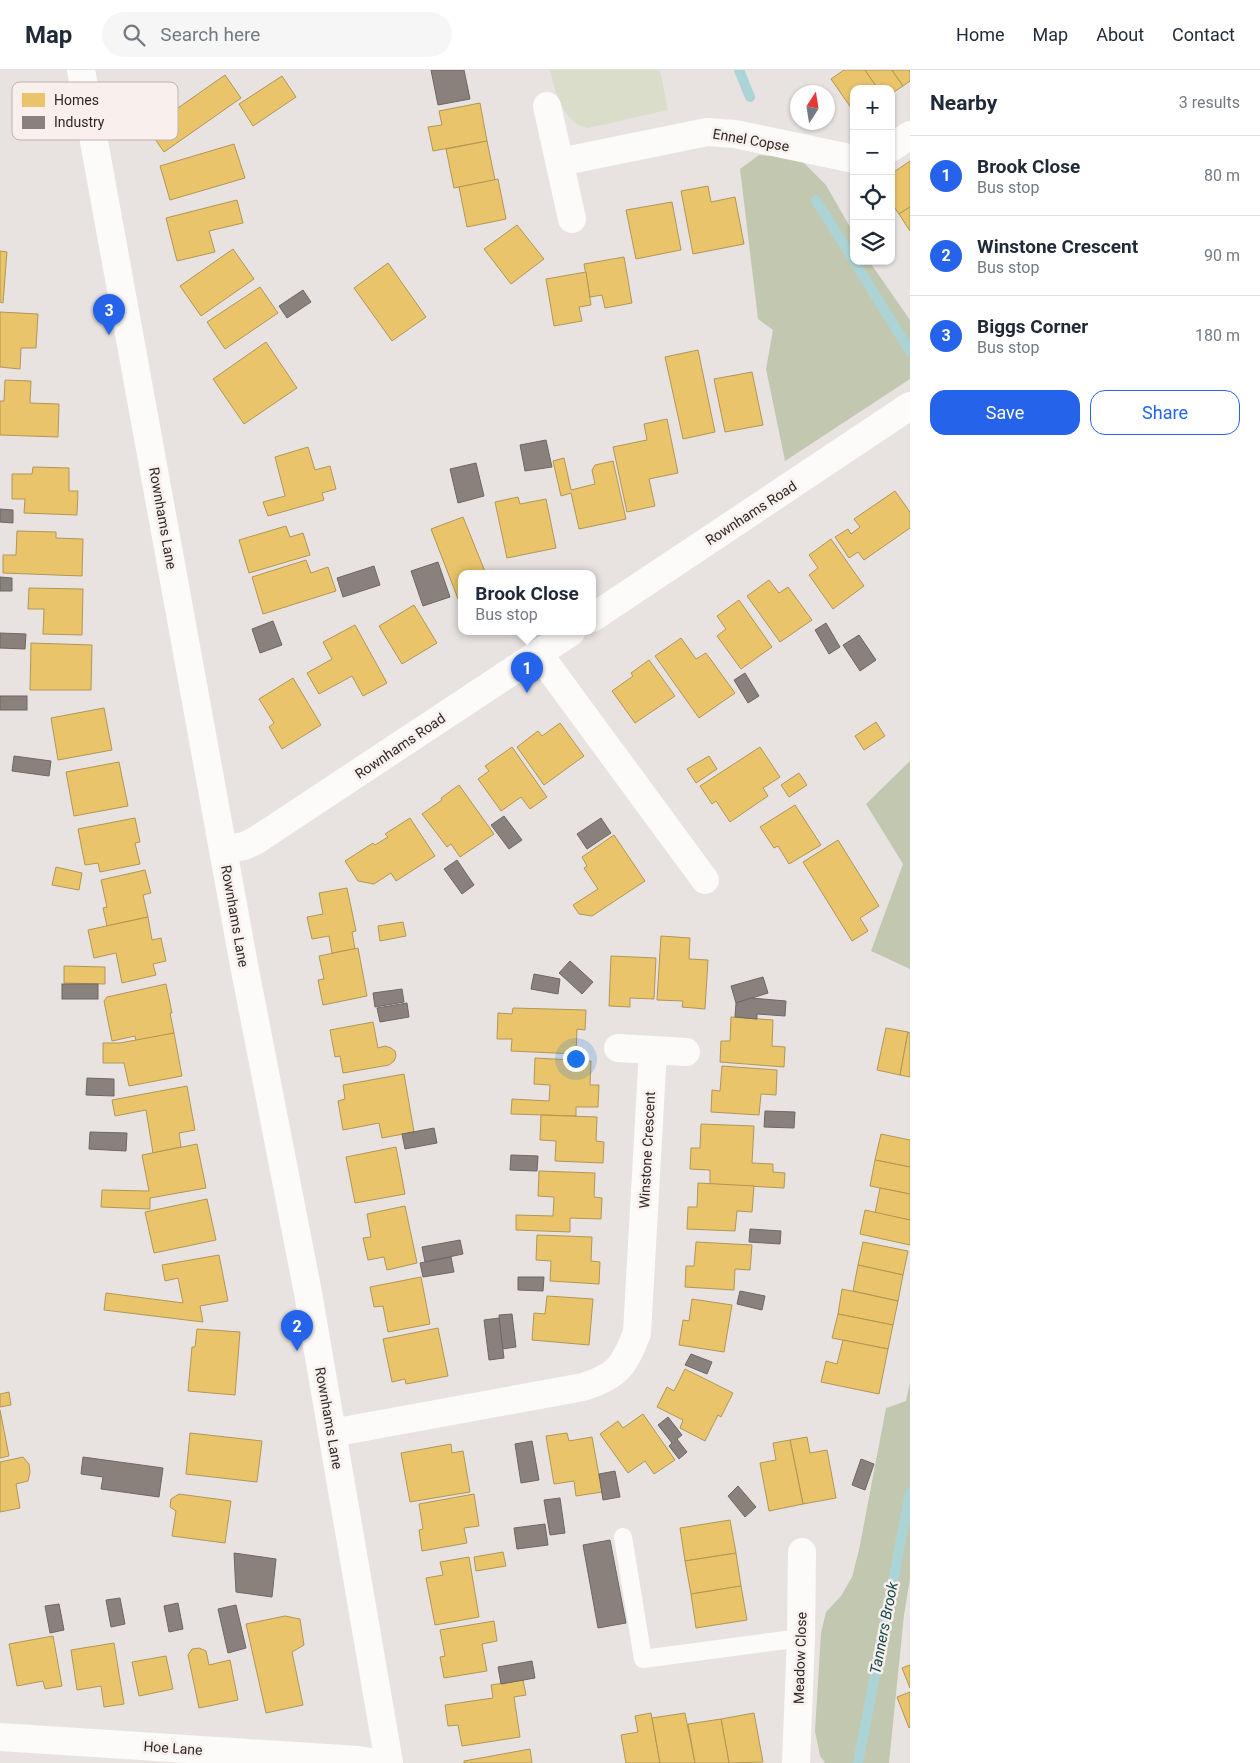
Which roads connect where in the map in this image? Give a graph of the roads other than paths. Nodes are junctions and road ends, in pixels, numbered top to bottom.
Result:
1 (547, 106) dead end
2 (910, 135) edge
3 (93, 140) edge
4 (895, 145) edge
5 (850, 158) edge
6 (560, 162) junction
7 (572, 219) dead end
8 (910, 406) edge
9 (596, 615) edge
10 (566, 635) edge
11 (538, 653) junction
12 (224, 850) junction
13 (705, 880) dead end
14 (618, 1048) dead end
15 (653, 1050) junction
16 (686, 1052) dead end
17 (332, 1433) junction
18 (623, 1537) dead end
19 (802, 1552) dead end
20 (801, 1638) junction
21 (0, 1737) edge
22 (376, 1763) edge
23 (389, 1763) edge
24 (796, 1763) edge

1 - 6 street
2 - 4 street
3 - 12 street, Rownhams Lane
5 - 6 street, Ennel Copse
6 - 7 street
8 - 9 street, Rownhams Road
10 - 11 street, Rownhams Road
11 - 12 street, Rownhams Road
11 - 13 street
12 - 17 street, Rownhams Lane
14 - 15 street
15 - 16 street
15 - 17 street, Winstone Crescent
17 - 23 street, Rownhams Lane
18 - 20 lane
19 - 20 street, Meadow Close
20 - 24 street, Meadow Close
21 - 22 street, Hoe Lane

